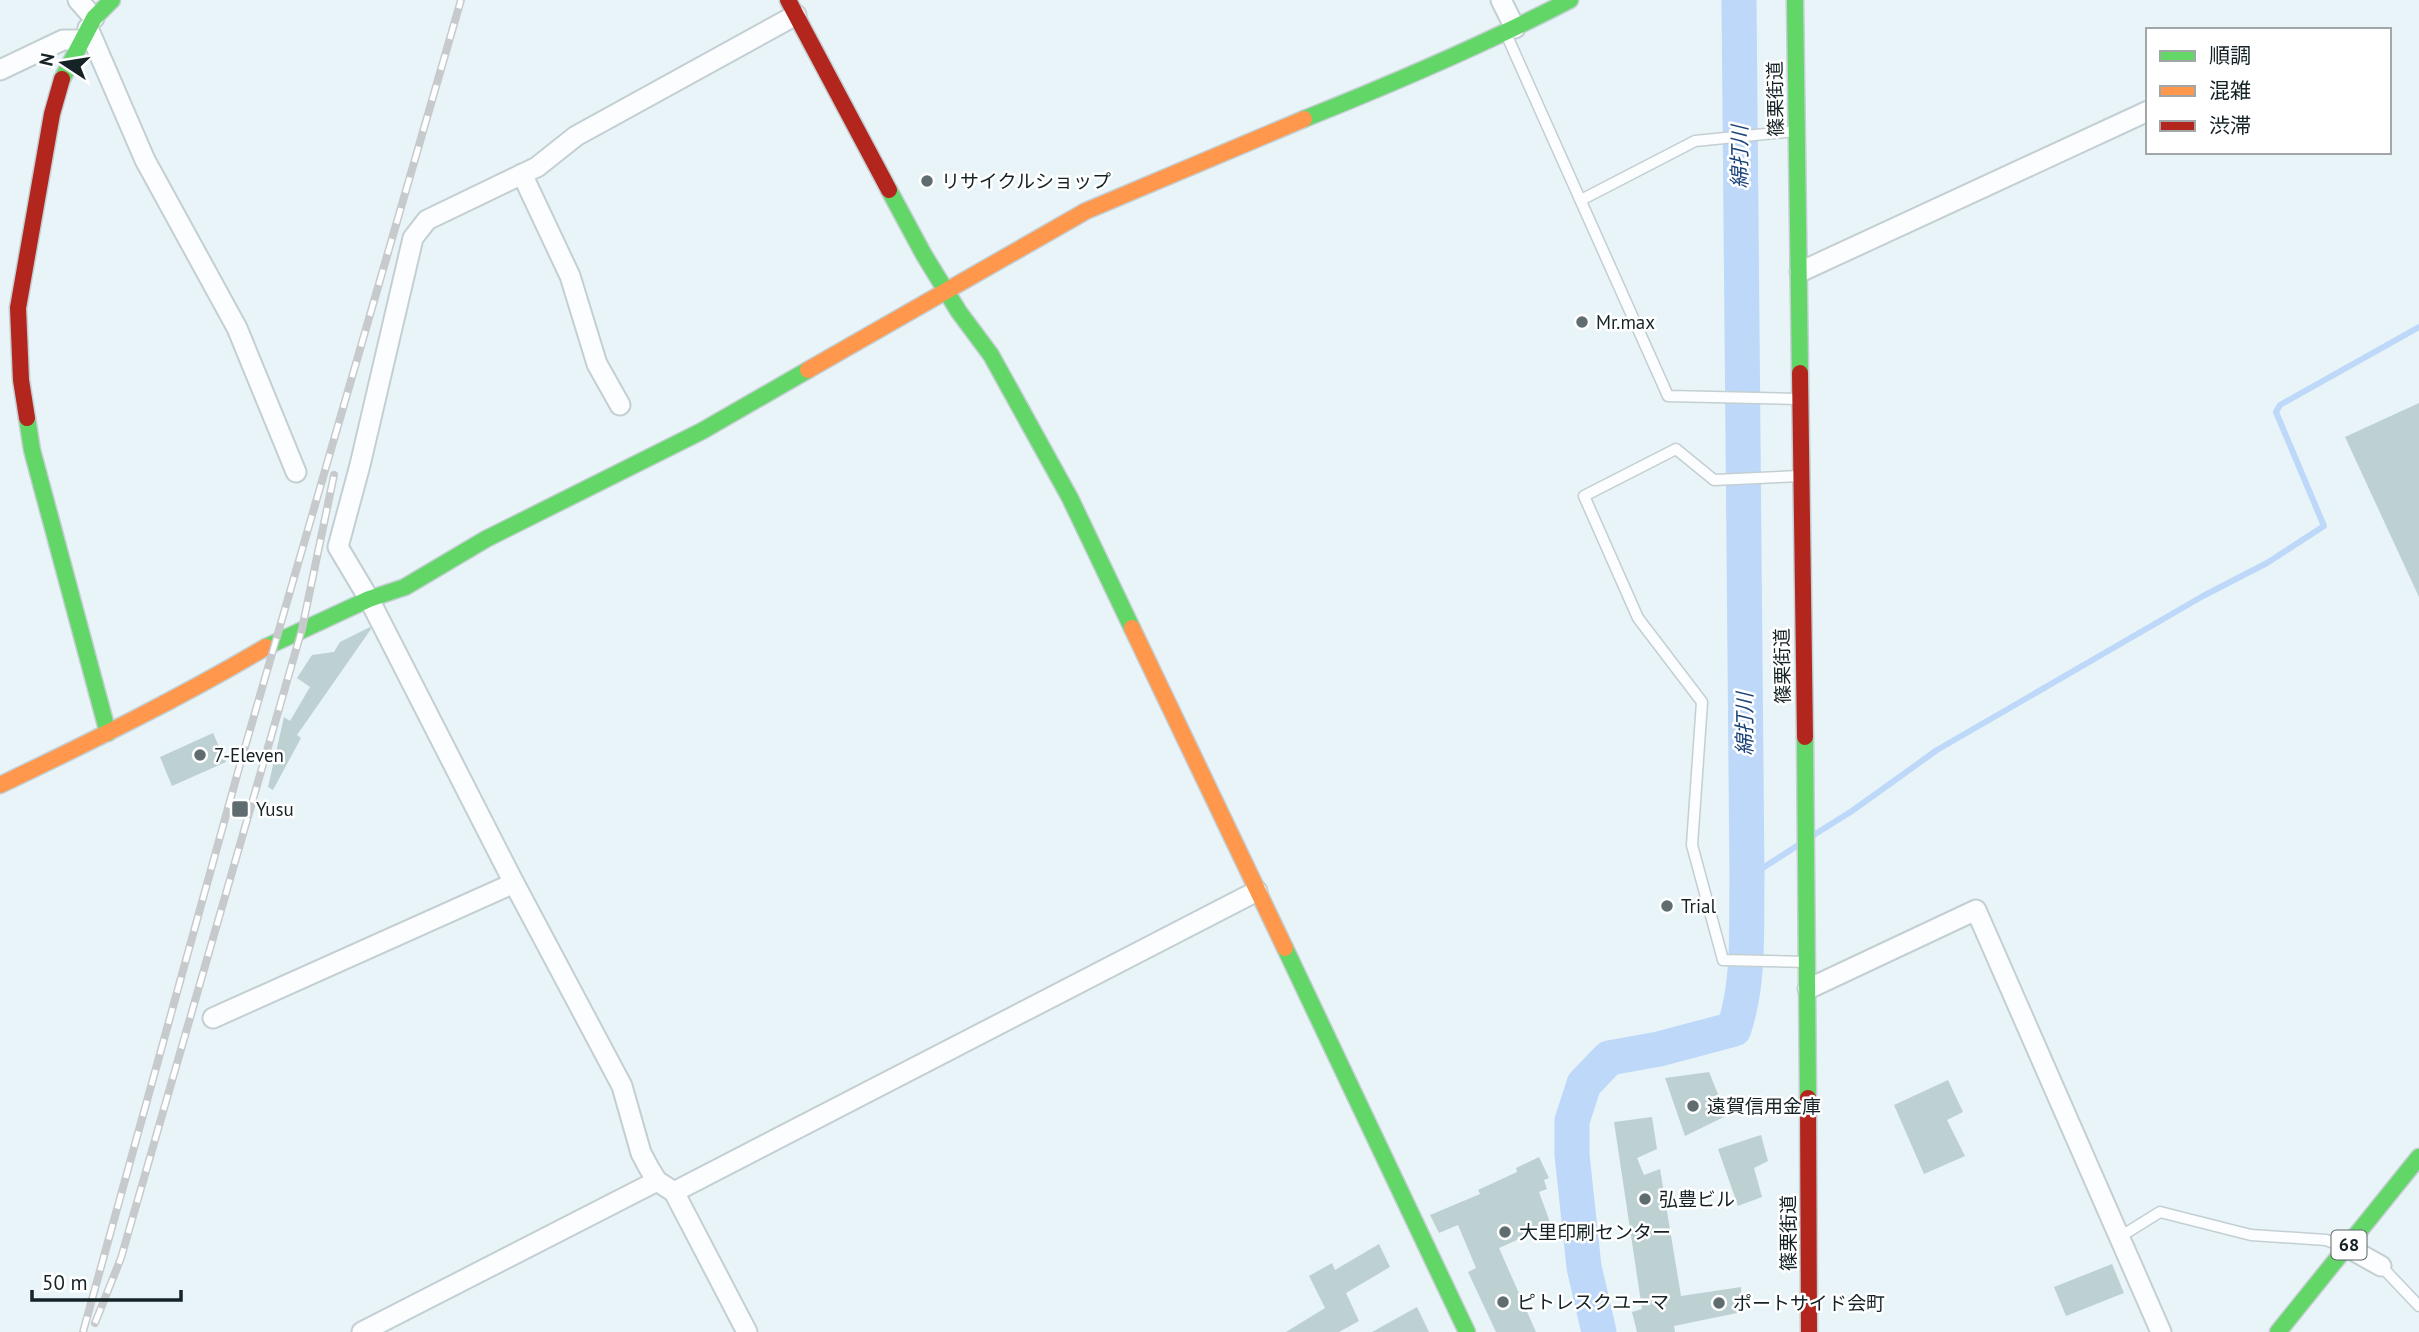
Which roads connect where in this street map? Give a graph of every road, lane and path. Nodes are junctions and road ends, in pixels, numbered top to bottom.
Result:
1 (78, 0) edge
2 (111, 0) edge
3 (1501, 0) edge
4 (1570, 0) edge
5 (1795, 0) edge
6 (792, 8) edge
7 (88, 29) junction
8 (1510, 30) junction
9 (0, 70) edge
10 (2146, 112) edge
11 (1797, 131) junction
12 (522, 174) junction
13 (1581, 200) junction
14 (1800, 272) junction
15 (948, 291) junction
16 (1801, 399) junction
17 (620, 405) dead end
18 (296, 472) dead end
19 (1800, 475) junction
20 (369, 599) junction
21 (108, 733) junction
22 (0, 785) edge
23 (514, 883) junction
24 (1257, 891) junction
25 (1807, 962) junction
26 (1808, 989) junction
27 (213, 1018) dead end
28 (2419, 1157) edge
29 (666, 1186) junction
30 (2118, 1238) junction
31 (2347, 1247) junction
32 (2381, 1266) joint
33 (2419, 1306) edge
34 (362, 1332) edge
35 (747, 1332) edge
36 (1467, 1332) edge
37 (1809, 1332) edge
38 (2161, 1332) edge
39 (2278, 1332) edge

1 - 7 street
2 - 7 street
3 - 8 street
4 - 8 street
5 - 11 street, 篠栗街道
6 - 12 street
6 - 15 street
7 - 9 street
7 - 18 street
7 - 21 street
8 - 13 lane
8 - 15 street
10 - 14 street
11 - 13 lane
11 - 14 street, 篠栗街道
12 - 17 street
12 - 20 street
13 - 16 lane
14 - 16 street, 篠栗街道
15 - 20 street
15 - 24 street
16 - 19 street, 篠栗街道
19 - 25 street, 篠栗街道
19 - 25 lane
20 - 21 street
20 - 23 street
21 - 22 street
23 - 27 street
23 - 29 street
24 - 29 street
24 - 36 street
25 - 26 street, 篠栗街道
26 - 30 street
26 - 37 street, 篠栗街道
28 - 31 street, 68
29 - 34 street
29 - 35 street
30 - 31 lane
30 - 38 street
31 - 32 street
31 - 39 street, 68
32 - 33 lane

